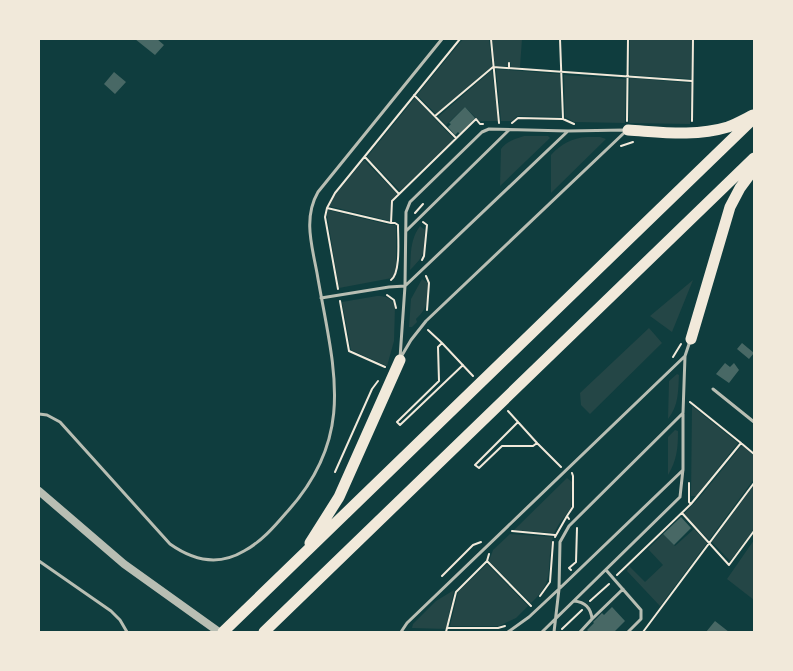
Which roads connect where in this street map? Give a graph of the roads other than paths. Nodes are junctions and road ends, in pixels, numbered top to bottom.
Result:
1 (442, 39) edge
2 (754, 114) edge
3 (754, 118) edge
4 (627, 128) junction
5 (510, 130) junction
6 (568, 131) junction
7 (754, 158) edge
8 (754, 169) edge
9 (405, 231) junction
10 (405, 286) junction
11 (321, 298) junction
12 (691, 338) joint
13 (685, 356) junction
14 (400, 360) junction
15 (714, 389) dead end
16 (683, 413) junction
17 (39, 414) edge
18 (754, 422) edge
19 (683, 470) junction
20 (39, 491) edge
21 (39, 560) edge
22 (298, 561) junction
23 (606, 570) junction
24 (559, 589) junction
25 (623, 589) junction
26 (574, 601) junction
27 (556, 618) junction
28 (592, 618) junction
29 (127, 632) edge
30 (219, 632) edge
31 (223, 632) edge
32 (264, 632) edge
33 (401, 632) edge
34 (508, 632) edge
35 (542, 632) edge
36 (554, 632) edge
37 (580, 632) edge
38 (628, 632) edge

1 - 11 lane
2 - 4 highway
3 - 22 highway
4 - 6 lane
4 - 14 lane
5 - 6 lane
5 - 9 lane
5 - 9 lane
6 - 10 lane
7 - 32 highway
8 - 12 highway
9 - 10 lane
10 - 11 lane
10 - 14 lane
11 - 17 lane
12 - 13 lane
13 - 16 lane
13 - 33 lane
14 - 22 highway
15 - 18 lane
16 - 19 lane
16 - 24 lane
19 - 23 lane
19 - 24 lane
20 - 30 street
21 - 29 lane
22 - 31 highway
23 - 25 lane
23 - 26 lane
24 - 27 lane
24 - 34 lane
25 - 28 lane
25 - 38 lane
26 - 27 lane
26 - 28 lane
27 - 35 lane
27 - 36 lane
28 - 37 lane

